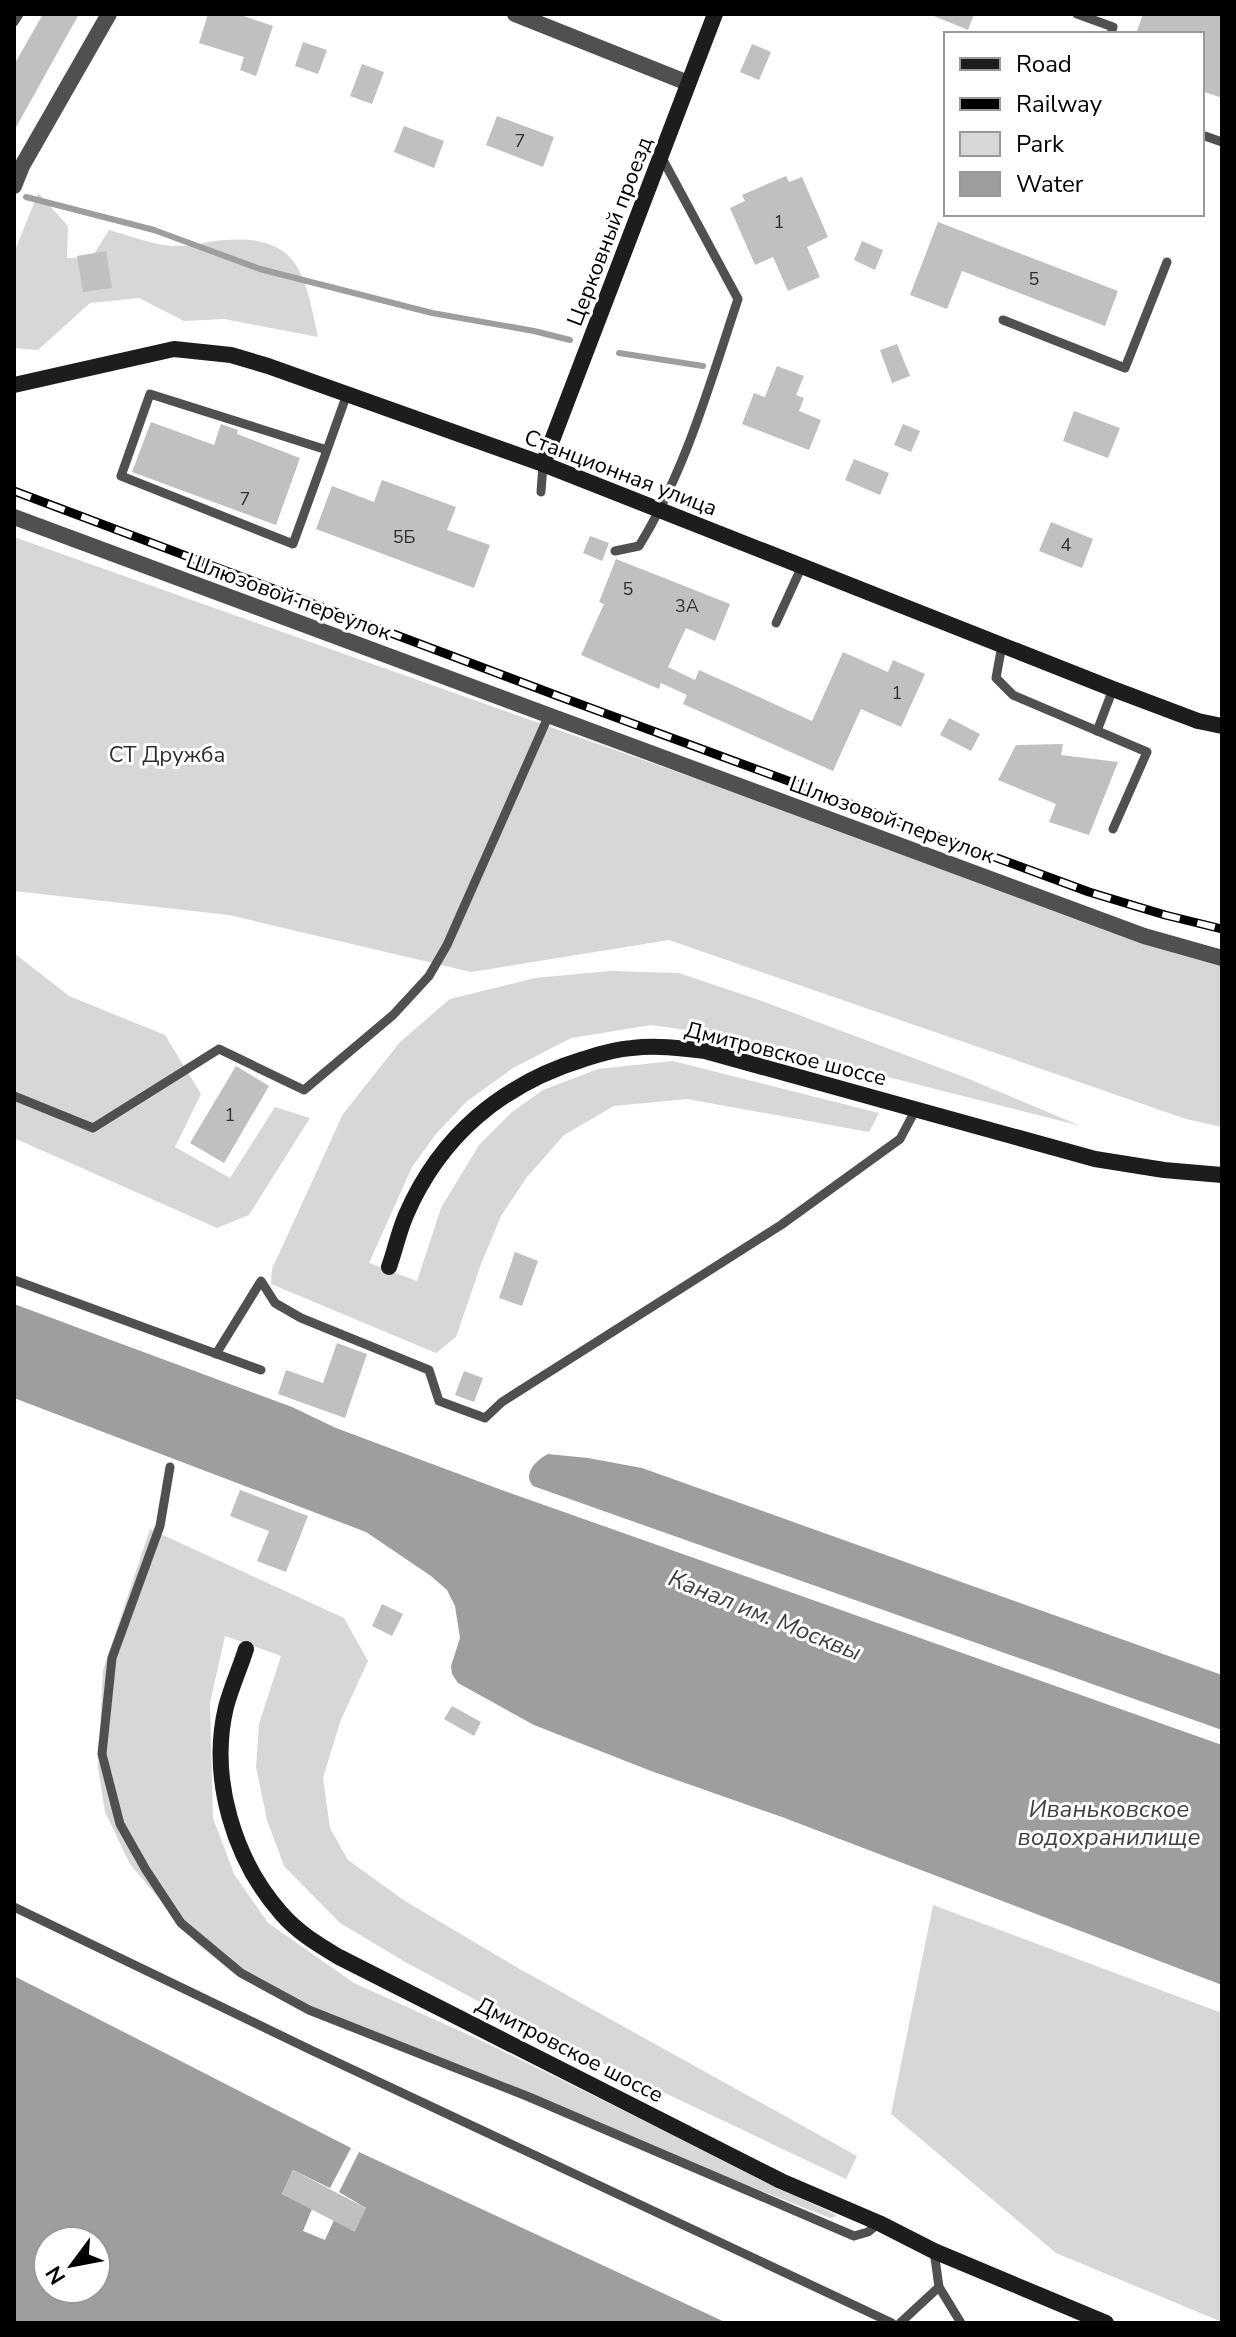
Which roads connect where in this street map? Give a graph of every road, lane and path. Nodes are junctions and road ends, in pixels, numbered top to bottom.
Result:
1 (19, 14) edge
2 (109, 14) edge
3 (515, 14) edge
4 (715, 14) edge
5 (1077, 14) edge
6 (14, 22) edge
7 (1112, 32) edge
8 (688, 83) junction
9 (661, 157) junction
10 (18, 164) edge
11 (14, 186) edge
12 (1167, 262) dead end
13 (1003, 320) dead end
14 (14, 385) edge
15 (347, 394) junction
16 (327, 450) junction
17 (543, 464) junction
18 (541, 492) dead end
19 (661, 510) junction
20 (14, 517) edge
21 (615, 551) dead end
22 (802, 566) junction
23 (776, 623) dead end
24 (1002, 645) junction
25 (1113, 689) junction
26 (548, 717) junction
27 (1198, 721) junction
28 (1222, 726) edge
29 (1097, 731) junction
30 (1222, 735) edge
31 (1113, 829) dead end
32 (1222, 958) edge
33 (14, 1096) edge
34 (916, 1109) junction
35 (1222, 1175) edge
36 (389, 1267) dead end
37 (14, 1280) edge
38 (216, 1354) junction
39 (261, 1370) dead end
40 (170, 1467) dead end
41 (246, 1649) dead end
42 (14, 1907) edge
43 (879, 2223) junction
44 (934, 2251) junction
45 (939, 2287) junction
46 (892, 2323) edge
47 (900, 2323) edge
48 (961, 2323) edge
49 (1106, 2323) edge

1 - 6 lane
2 - 10 street
3 - 8 street
4 - 8 street, Церковный проезд
5 - 7 lane
8 - 9 street, Церковный проезд
9 - 17 street, Церковный проезд
9 - 19 lane
10 - 11 street
12 - 13 lane
14 - 15 street, Станционная улица
15 - 16 lane
15 - 17 street, Станционная улица
16 - 16 lane
17 - 18 lane
17 - 19 street, Станционная улица
19 - 21 lane
19 - 22 street, Станционная улица
20 - 26 street, Шлюзовой переулок
22 - 23 lane
22 - 24 street, Станционная улица
24 - 25 street, Станционная улица
24 - 29 lane
25 - 27 street, Станционная улица
25 - 29 lane
26 - 32 street, Шлюзовой переулок
26 - 33 lane
27 - 28 street, Станционная улица
27 - 30 street, Станционная улица
29 - 31 lane
34 - 35 street, Дмитровское шоссе
34 - 36 street, Дмитровское шоссе
34 - 38 lane
37 - 38 lane
38 - 39 lane
40 - 43 lane
41 - 43 street, Дмитровское шоссе
42 - 46 lane
43 - 44 street, Дмитровское шоссе
44 - 45 lane
44 - 49 street, Дмитровское шоссе
45 - 47 lane
45 - 48 lane

